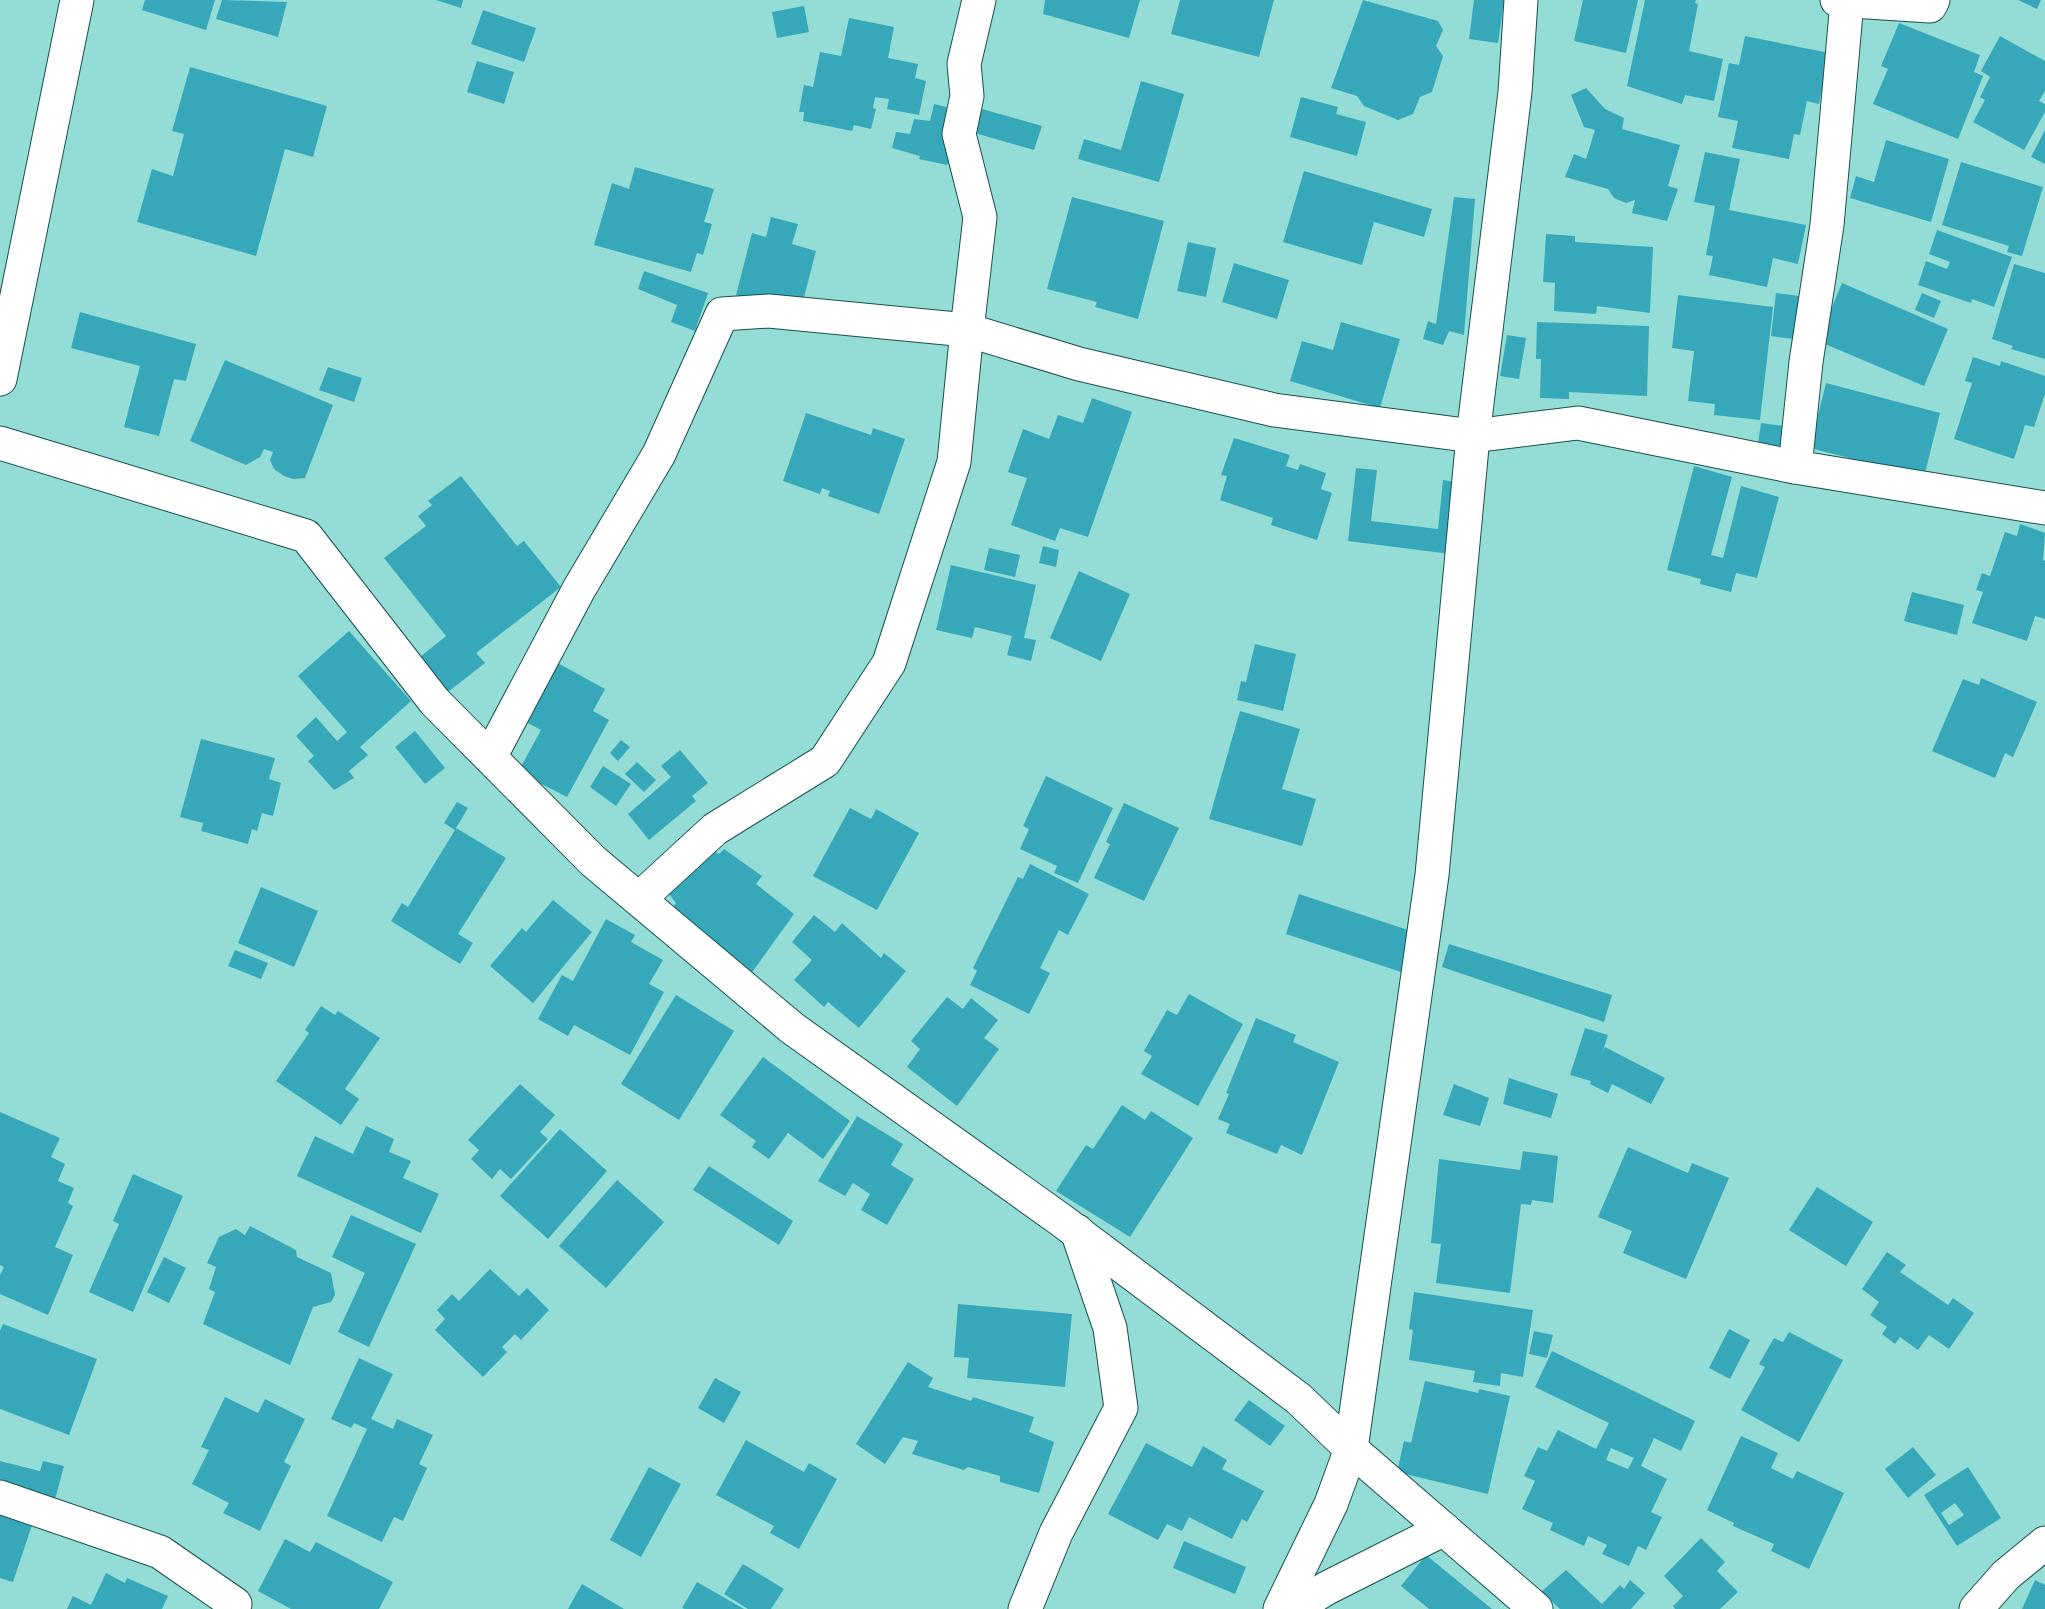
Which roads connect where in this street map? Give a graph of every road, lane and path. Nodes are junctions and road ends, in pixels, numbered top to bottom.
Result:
1 (77, 0) edge
2 (979, 0) edge
3 (1521, 0) edge
4 (1933, 0) edge
5 (1842, 1) edge
6 (967, 330) junction
7 (0, 380) edge
8 (1473, 436) junction
9 (0, 443) edge
10 (1795, 467) junction
11 (2045, 508) edge
12 (490, 756) junction
13 (639, 899) junction
14 (1077, 1232) junction
15 (1351, 1449) junction
16 (0, 1497) edge
17 (1444, 1529) junction
18 (2045, 1543) edge
19 (235, 1604) dead end
20 (1025, 1609) edge
21 (1280, 1609) edge
22 (1293, 1609) edge
23 (1536, 1609) edge
24 (1976, 1609) edge

1 - 7 street
2 - 6 street
3 - 8 street
4 - 5 street
5 - 10 street
6 - 8 street
6 - 12 street
6 - 13 street
8 - 10 street
8 - 15 street
9 - 12 street
10 - 11 street
12 - 13 street
13 - 14 street
14 - 15 street
14 - 20 street
15 - 17 street
15 - 21 street
16 - 19 street
17 - 22 street
17 - 23 street
18 - 24 street

